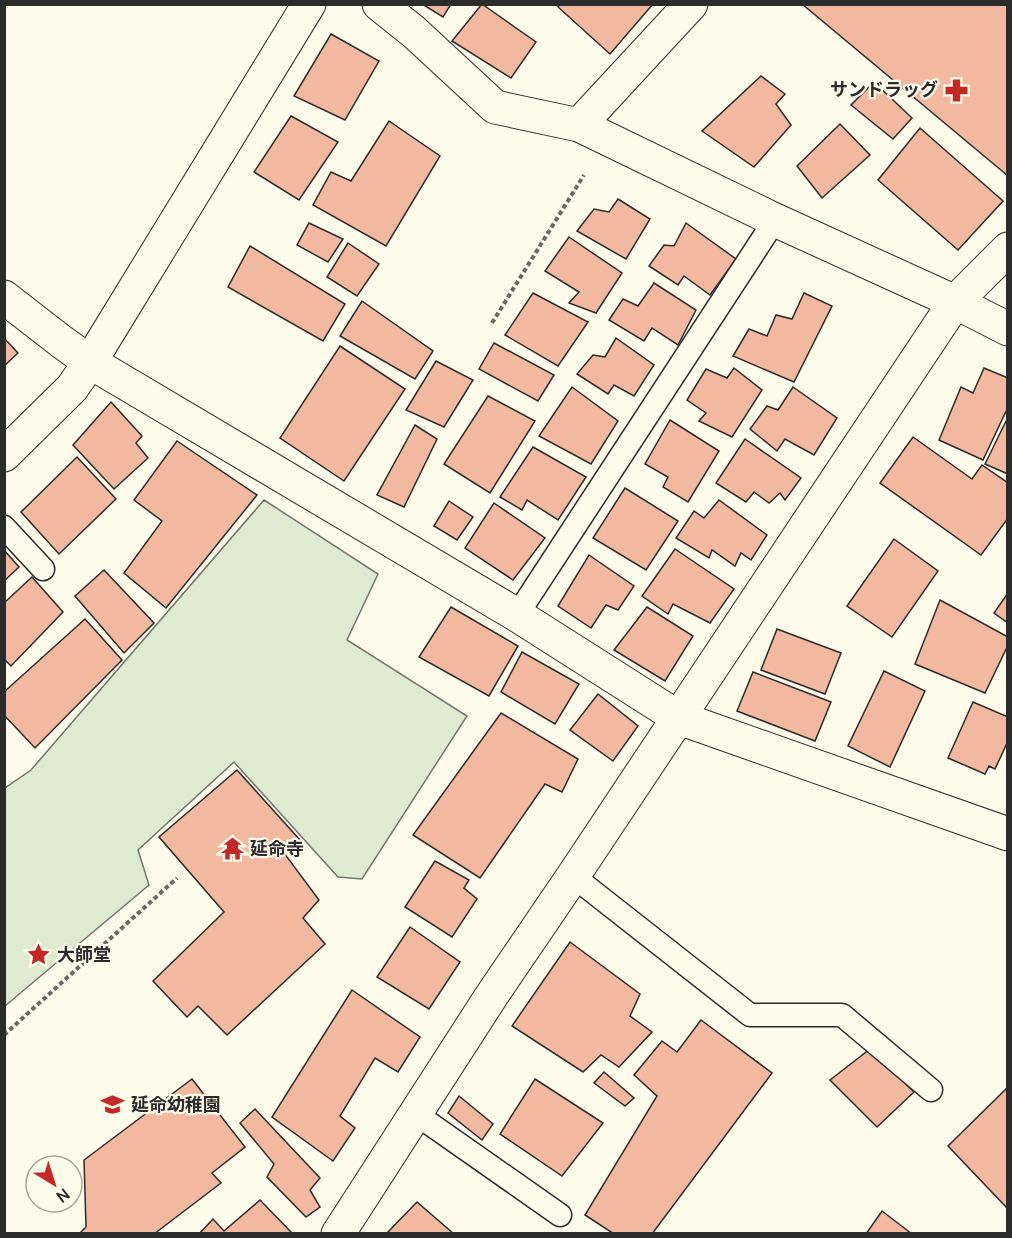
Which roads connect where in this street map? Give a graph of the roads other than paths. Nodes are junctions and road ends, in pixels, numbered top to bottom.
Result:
1 (309, 4) edge
2 (379, 4) edge
3 (691, 4) edge
4 (592, 132) junction
5 (775, 220) junction
6 (1008, 249) edge
7 (4, 297) edge
8 (955, 302) junction
9 (1008, 329) edge
10 (90, 362) junction
11 (4, 455) edge
12 (4, 527) edge
13 (43, 568) dead end
14 (517, 615) junction
15 (679, 718) junction
16 (1008, 834) edge
17 (573, 876) junction
18 (931, 1090) dead end
19 (416, 1114) junction
20 (560, 1215) dead end
21 (338, 1233) edge

1 - 10 street
2 - 4 street
3 - 4 street
4 - 5 street
5 - 8 street
5 - 14 lane
6 - 8 street
7 - 10 street
8 - 9 street
8 - 15 street
10 - 11 street
10 - 14 street
12 - 13 lane
14 - 15 street
15 - 16 street
15 - 17 street
17 - 18 lane
17 - 19 street
19 - 20 lane
19 - 21 street

